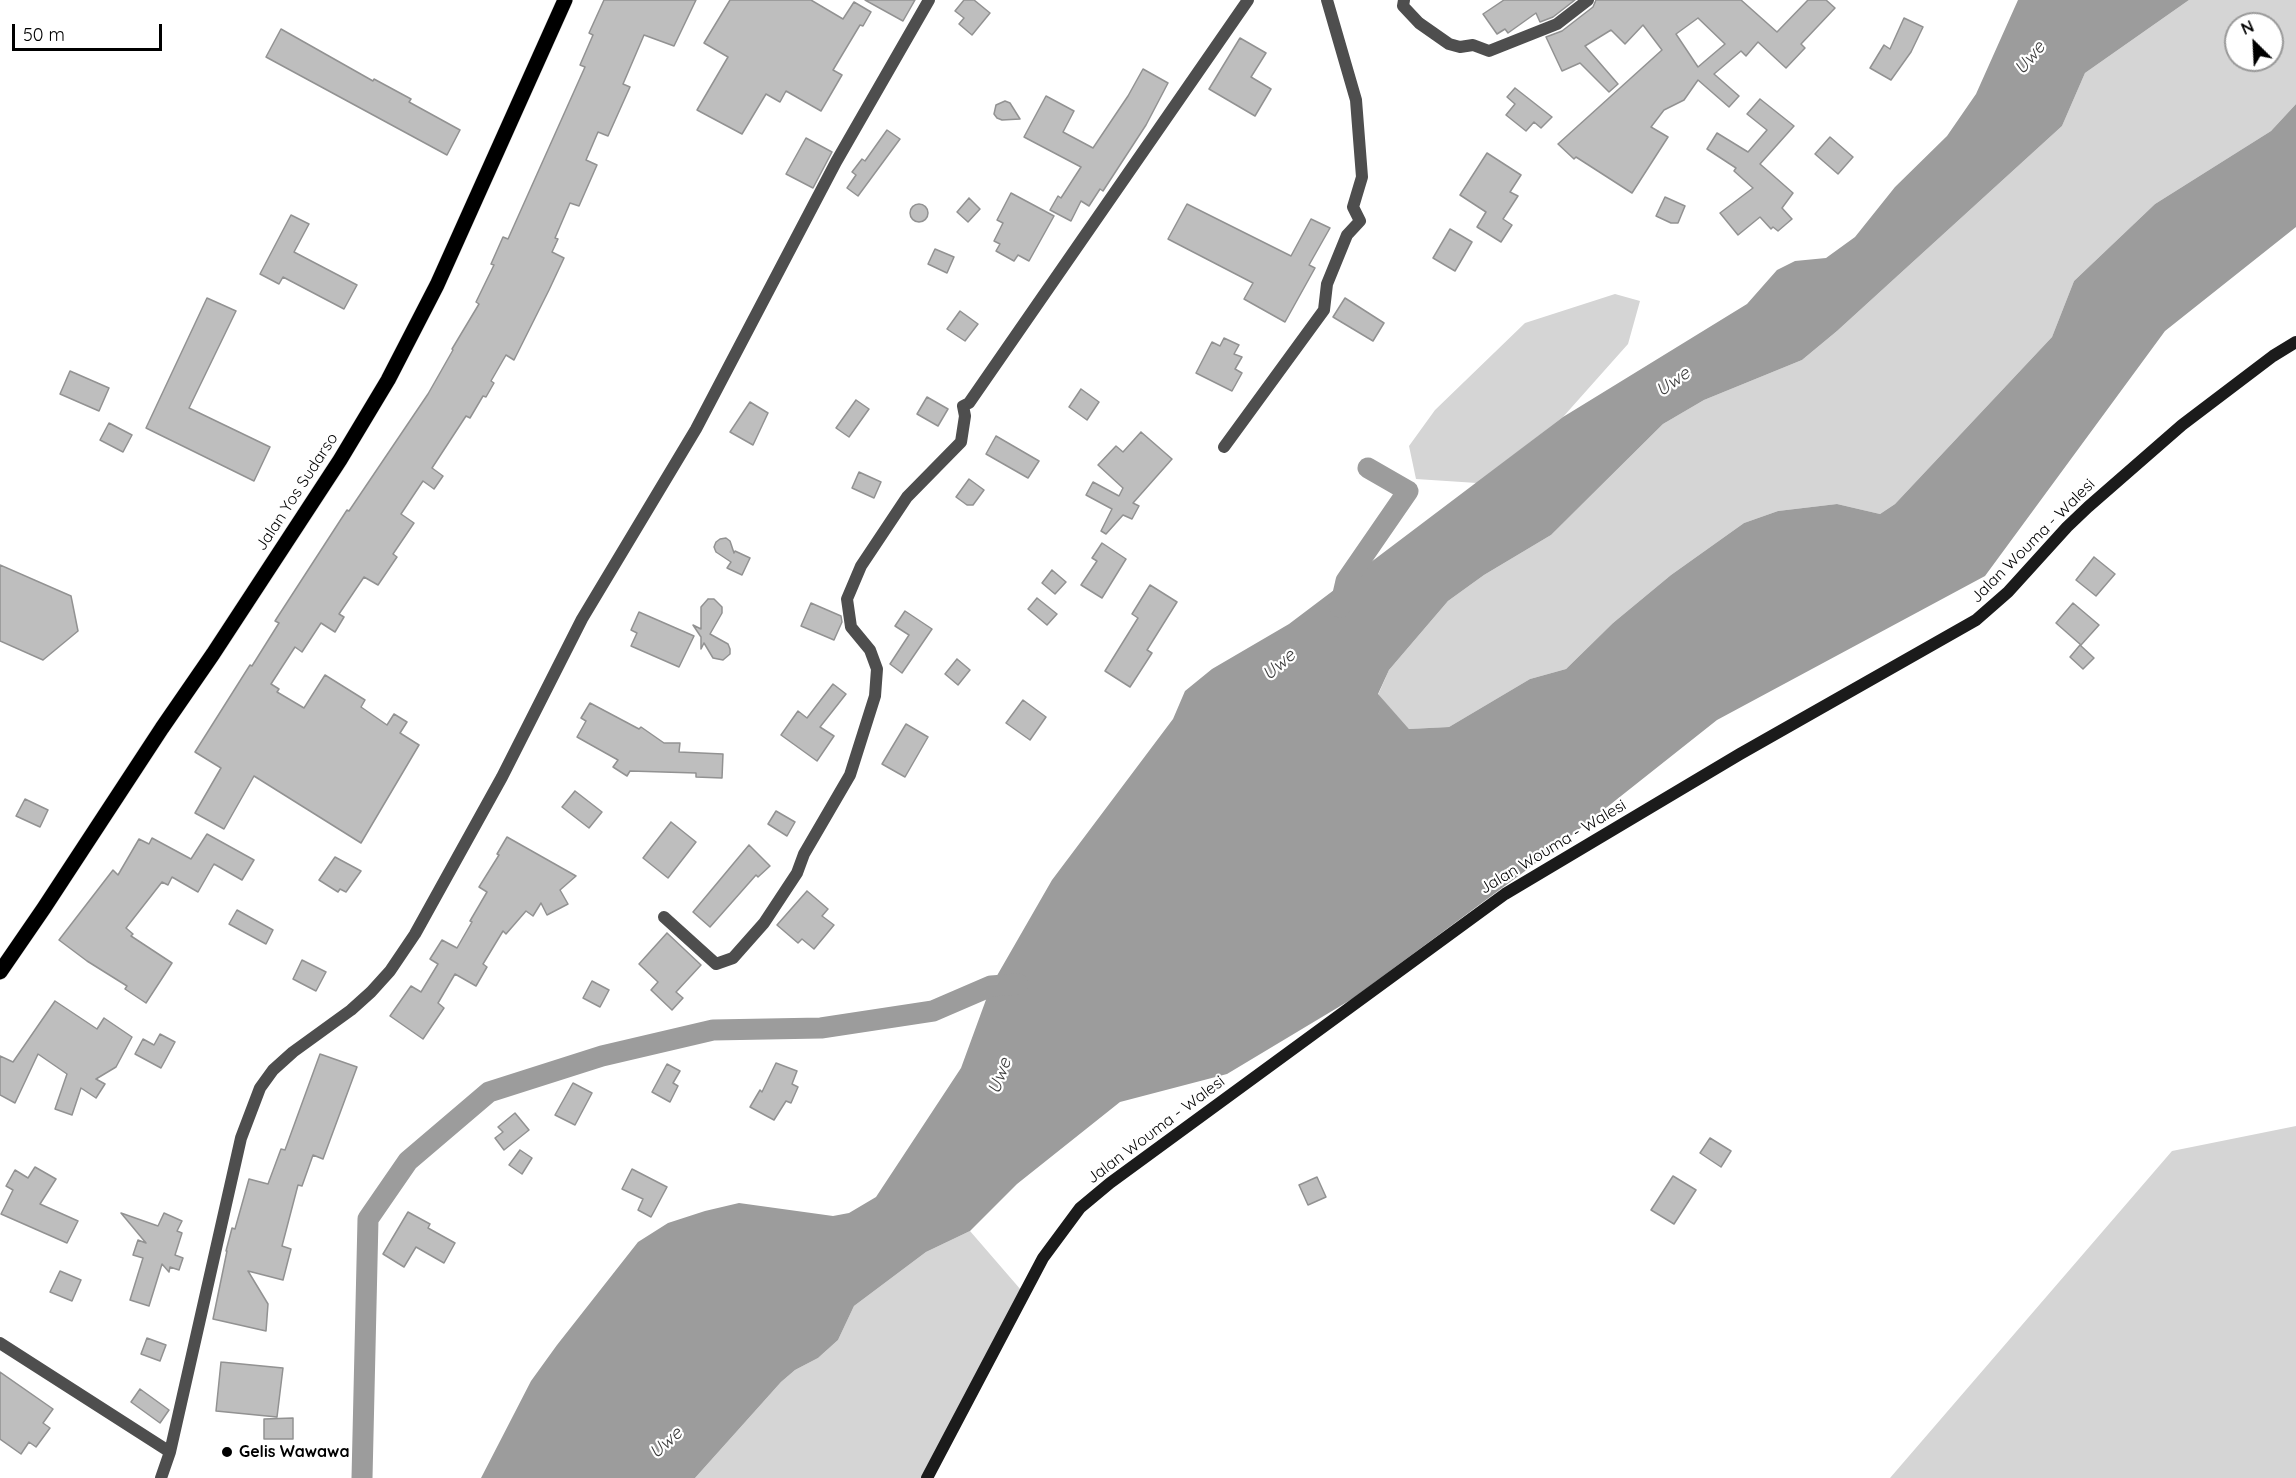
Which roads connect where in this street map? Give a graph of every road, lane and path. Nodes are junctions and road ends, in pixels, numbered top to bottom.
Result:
1 (565, 0) edge
2 (929, 0) edge
3 (1248, 0) edge
4 (1327, 0) edge
5 (1404, 0) edge
6 (1588, 0) edge
7 (2296, 342) edge
8 (1224, 447) dead end
9 (664, 917) dead end
10 (0, 972) edge
11 (0, 1343) edge
12 (170, 1452) junction
13 (161, 1478) edge
14 (927, 1478) edge

1 - 10 main road, Jalan Yos Sudarso
2 - 12 street
3 - 9 street
4 - 8 street
5 - 6 street
7 - 14 street, Jalan Wouma - Walesi
11 - 12 street
12 - 13 street

